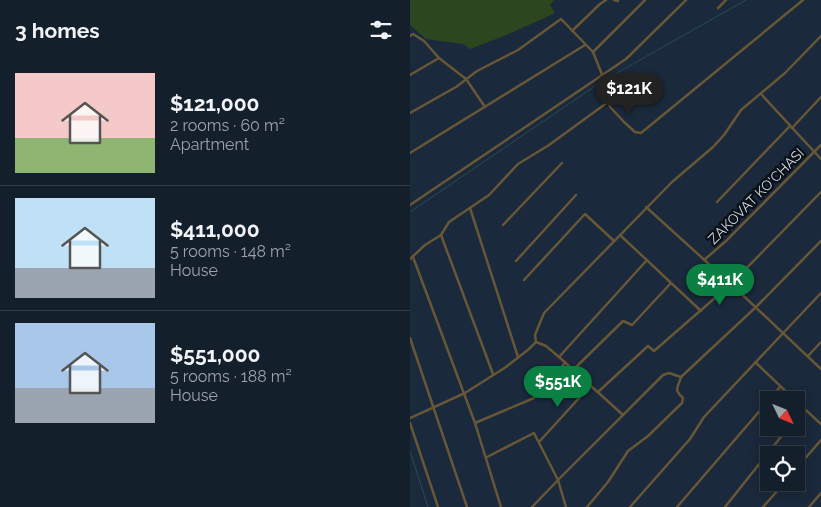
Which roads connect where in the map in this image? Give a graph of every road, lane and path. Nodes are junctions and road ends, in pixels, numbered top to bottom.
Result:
1 (606, 0) edge
2 (645, 0) edge
3 (686, 0) edge
4 (726, 0) edge
5 (803, 0) edge
6 (718, 8) dead end
7 (572, 31) junction
8 (410, 36) edge
9 (821, 36) edge
10 (585, 45) junction
11 (593, 52) junction
12 (439, 58) junction
13 (410, 75) edge
14 (603, 75) junction
15 (466, 79) junction
16 (760, 94) junction
17 (821, 97) edge
18 (608, 102) junction
19 (485, 107) junction
20 (410, 113) edge
21 (791, 127) junction
22 (821, 145) edge
23 (814, 152) junction
24 (410, 153) edge
25 (821, 158) edge
26 (562, 163) dead end
27 (821, 192) edge
28 (576, 194) dead end
29 (717, 202) dead end
30 (410, 205) edge
31 (646, 207) junction
32 (470, 208) junction
33 (503, 224) dead end
34 (620, 234) junction
35 (442, 235) junction
36 (614, 240) junction
37 (821, 241) edge
38 (412, 258) edge
39 (647, 260) junction
40 (704, 260) junction
41 (516, 261) dead end
42 (524, 280) dead end
43 (672, 283) junction
44 (731, 284) junction
45 (821, 292) edge
46 (756, 307) junction
47 (701, 311) junction
48 (782, 333) junction
49 (410, 338) edge
50 (536, 342) junction
51 (821, 342) edge
52 (808, 356) junction
53 (518, 357) junction
54 (559, 357) junction
55 (754, 362) junction
56 (565, 363) junction
57 (821, 369) edge
58 (574, 370) junction
59 (493, 375) junction
60 (681, 377) junction
61 (590, 386) junction
62 (780, 387) junction
63 (777, 391) edge
64 (785, 391) edge
65 (598, 392) junction
66 (465, 393) junction
67 (434, 407) junction
68 (805, 409) edge
69 (760, 410) edge
70 (623, 415) junction
71 (410, 418) edge
72 (410, 423) edge
73 (475, 423) junction
74 (821, 424) edge
75 (782, 436) edge
76 (821, 440) edge
77 (539, 443) junction
78 (486, 457) junction
79 (805, 459) edge
80 (558, 480) junction
81 (777, 491) edge
82 (821, 493) edge
83 (438, 507) edge
84 (468, 507) edge
85 (501, 507) edge
86 (532, 507) edge
87 (566, 507) edge
88 (587, 507) edge
89 (630, 507) edge
90 (677, 507) edge
91 (726, 507) edge
92 (763, 507) edge
93 (809, 507) edge

1 - 7 street
2 - 11 street
3 - 14 street
4 - 6 street
5 - 18 street
7 - 10 street
7 - 15 street
8 - 12 street
9 - 16 street
10 - 11 street
10 - 19 street
11 - 14 street
12 - 13 street
12 - 15 street
14 - 18 street
14 - 30 street
15 - 19 street
15 - 20 street
16 - 21 street
16 - 31 street
17 - 21 street
18 - 32 street
19 - 24 street
21 - 23 street
21 - 29 street
22 - 23 street, ZAKOVAT KO'CHASI
23 - 25 street
23 - 40 street, ZAKOVAT KO'CHASI
26 - 33 street
27 - 44 street
28 - 41 street
31 - 34 street
31 - 40 street
32 - 35 street
32 - 53 street
34 - 36 street
34 - 39 street
35 - 38 street
35 - 59 street
36 - 42 street
36 - 50 street
37 - 46 street
38 - 66 street
39 - 43 street
39 - 54 street
40 - 44 street
43 - 47 street
43 - 58 street
44 - 46 street
44 - 47 street
45 - 48 street
46 - 48 street
46 - 60 street
47 - 65 street
48 - 52 street
48 - 55 street
49 - 67 street
50 - 53 street
50 - 54 street
51 - 52 street
52 - 57 street
53 - 59 street
54 - 56 street
55 - 62 street
55 - 89 street
56 - 58 street
56 - 73 street
58 - 61 street
59 - 66 street
60 - 70 street
60 - 88 street
61 - 65 street
61 - 77 street
62 - 63 street
62 - 64 street
65 - 70 street
66 - 67 street
66 - 73 street
67 - 71 street
67 - 84 street
68 - 74 street
69 - 90 street
70 - 80 street
72 - 83 street
73 - 78 street
75 - 91 street
76 - 79 street
77 - 78 street
77 - 80 street
78 - 85 street
80 - 86 street
80 - 87 street
81 - 92 street
82 - 93 street

